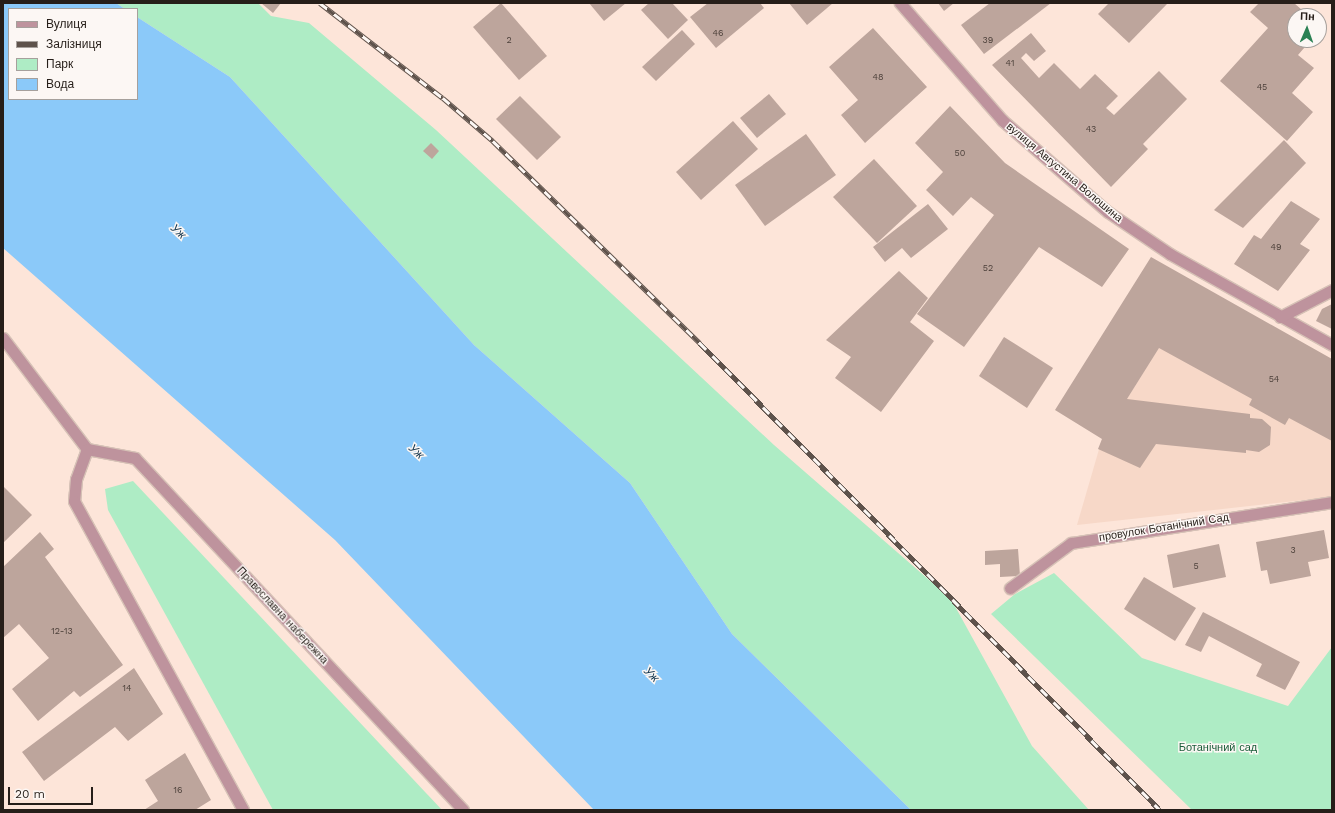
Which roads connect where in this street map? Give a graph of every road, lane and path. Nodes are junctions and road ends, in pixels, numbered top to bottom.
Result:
1 (900, 3) edge
2 (1332, 290) edge
3 (1280, 317) junction
4 (3, 338) edge
5 (1332, 345) edge
6 (87, 449) junction
7 (1332, 502) edge
8 (1010, 588) dead end
9 (243, 810) edge
10 (463, 810) edge

1 - 3 street, вулиця Августина Волошина
2 - 3 street
3 - 5 street, вулиця Августина Волошина
4 - 6 street
6 - 9 street
6 - 10 street, Православна набережна
7 - 8 street, провулок Ботанічний Сад

